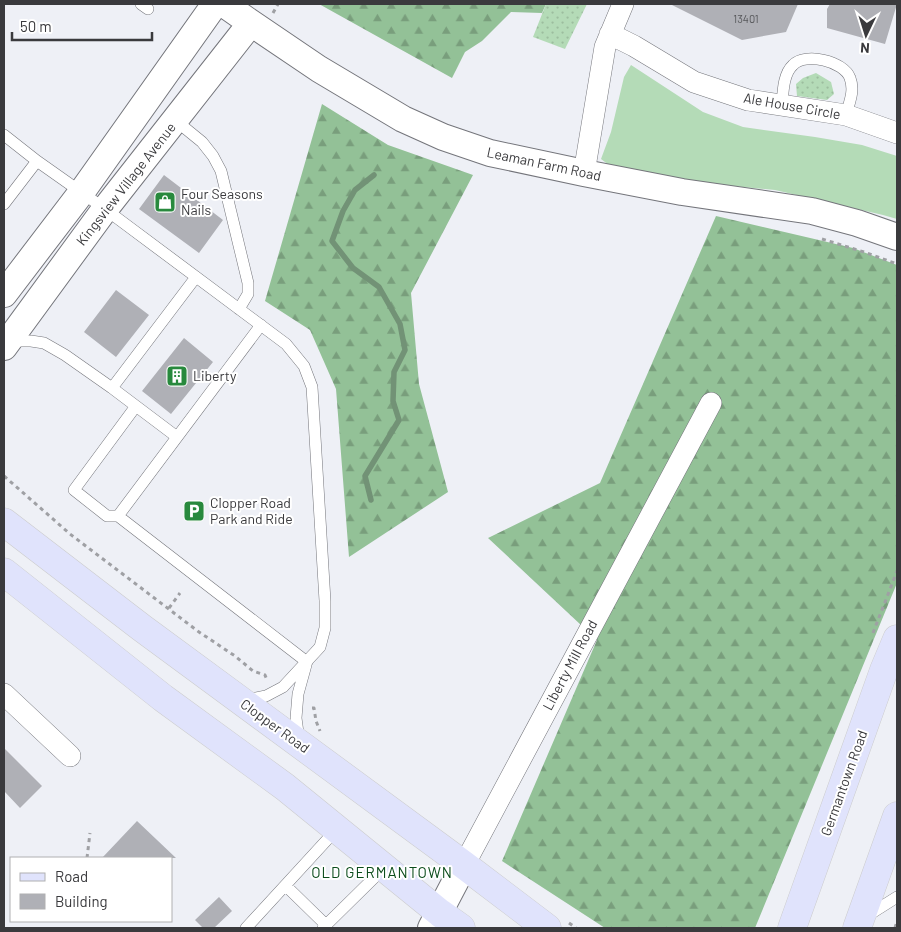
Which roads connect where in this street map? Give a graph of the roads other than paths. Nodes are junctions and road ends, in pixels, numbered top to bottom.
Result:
1 (215, 4) edge
2 (224, 4) edge
3 (623, 4) edge
4 (251, 23) junction
5 (610, 34) junction
6 (782, 105) junction
7 (846, 115) junction
8 (175, 120) junction
9 (897, 132) edge
10 (4, 136) edge
11 (37, 161) junction
12 (584, 173) junction
13 (81, 193) junction
14 (4, 204) edge
15 (105, 209) junction
16 (897, 237) edge
17 (196, 277) junction
18 (4, 294) edge
19 (239, 309) junction
20 (261, 325) junction
21 (6, 344) edge
22 (112, 388) junction
23 (711, 403) dead end
24 (136, 406) junction
25 (177, 437) junction
26 (118, 516) junction
27 (4, 522) edge
28 (4, 572) edge
29 (897, 639) edge
30 (307, 662) junction
31 (4, 694) edge
32 (241, 701) junction
33 (312, 740) junction
34 (70, 756) dead end
35 (897, 816) edge
36 (336, 830) junction
37 (464, 865) junction
38 (384, 868) junction
39 (286, 886) junction
40 (897, 897) edge
41 (444, 923) edge
42 (858, 924) edge
43 (253, 925) edge
44 (325, 926) edge
45 (547, 928) edge
46 (792, 928) edge

1 - 13 street
2 - 4 street, Leaman Farm Road
3 - 5 street
4 - 8 street, Kingsview Village Avenue
4 - 12 street, Leaman Farm Road
5 - 6 street, Ale House Circle
5 - 12 street
6 - 7 street, Ale House Circle
6 - 7 lane
7 - 9 street, Ale House Circle
8 - 15 street, Kingsview Village Avenue
8 - 19 lane
10 - 11 lane
11 - 13 lane
11 - 14 lane
12 - 16 street, Leaman Farm Road
13 - 15 lane
13 - 18 street
15 - 17 lane
15 - 21 street, Kingsview Village Avenue
17 - 19 lane
17 - 22 lane
19 - 20 lane
20 - 25 lane
20 - 30 lane
21 - 22 lane
22 - 24 lane
23 - 37 street, Liberty Mill Road
24 - 25 lane
24 - 26 lane
25 - 26 lane
26 - 30 lane
27 - 32 main road, Clopper Road
28 - 36 main road
29 - 46 main road, Germantown Road
30 - 32 lane
30 - 33 lane
31 - 34 street
32 - 33 main road, Clopper Road
33 - 37 main road, Clopper Road
35 - 42 main road
36 - 38 main road
36 - 39 lane
37 - 41 street, Liberty Mill Road
37 - 45 main road, Clopper Road
38 - 41 main road
38 - 44 lane
39 - 43 lane
39 - 44 lane
40 - 42 lane

